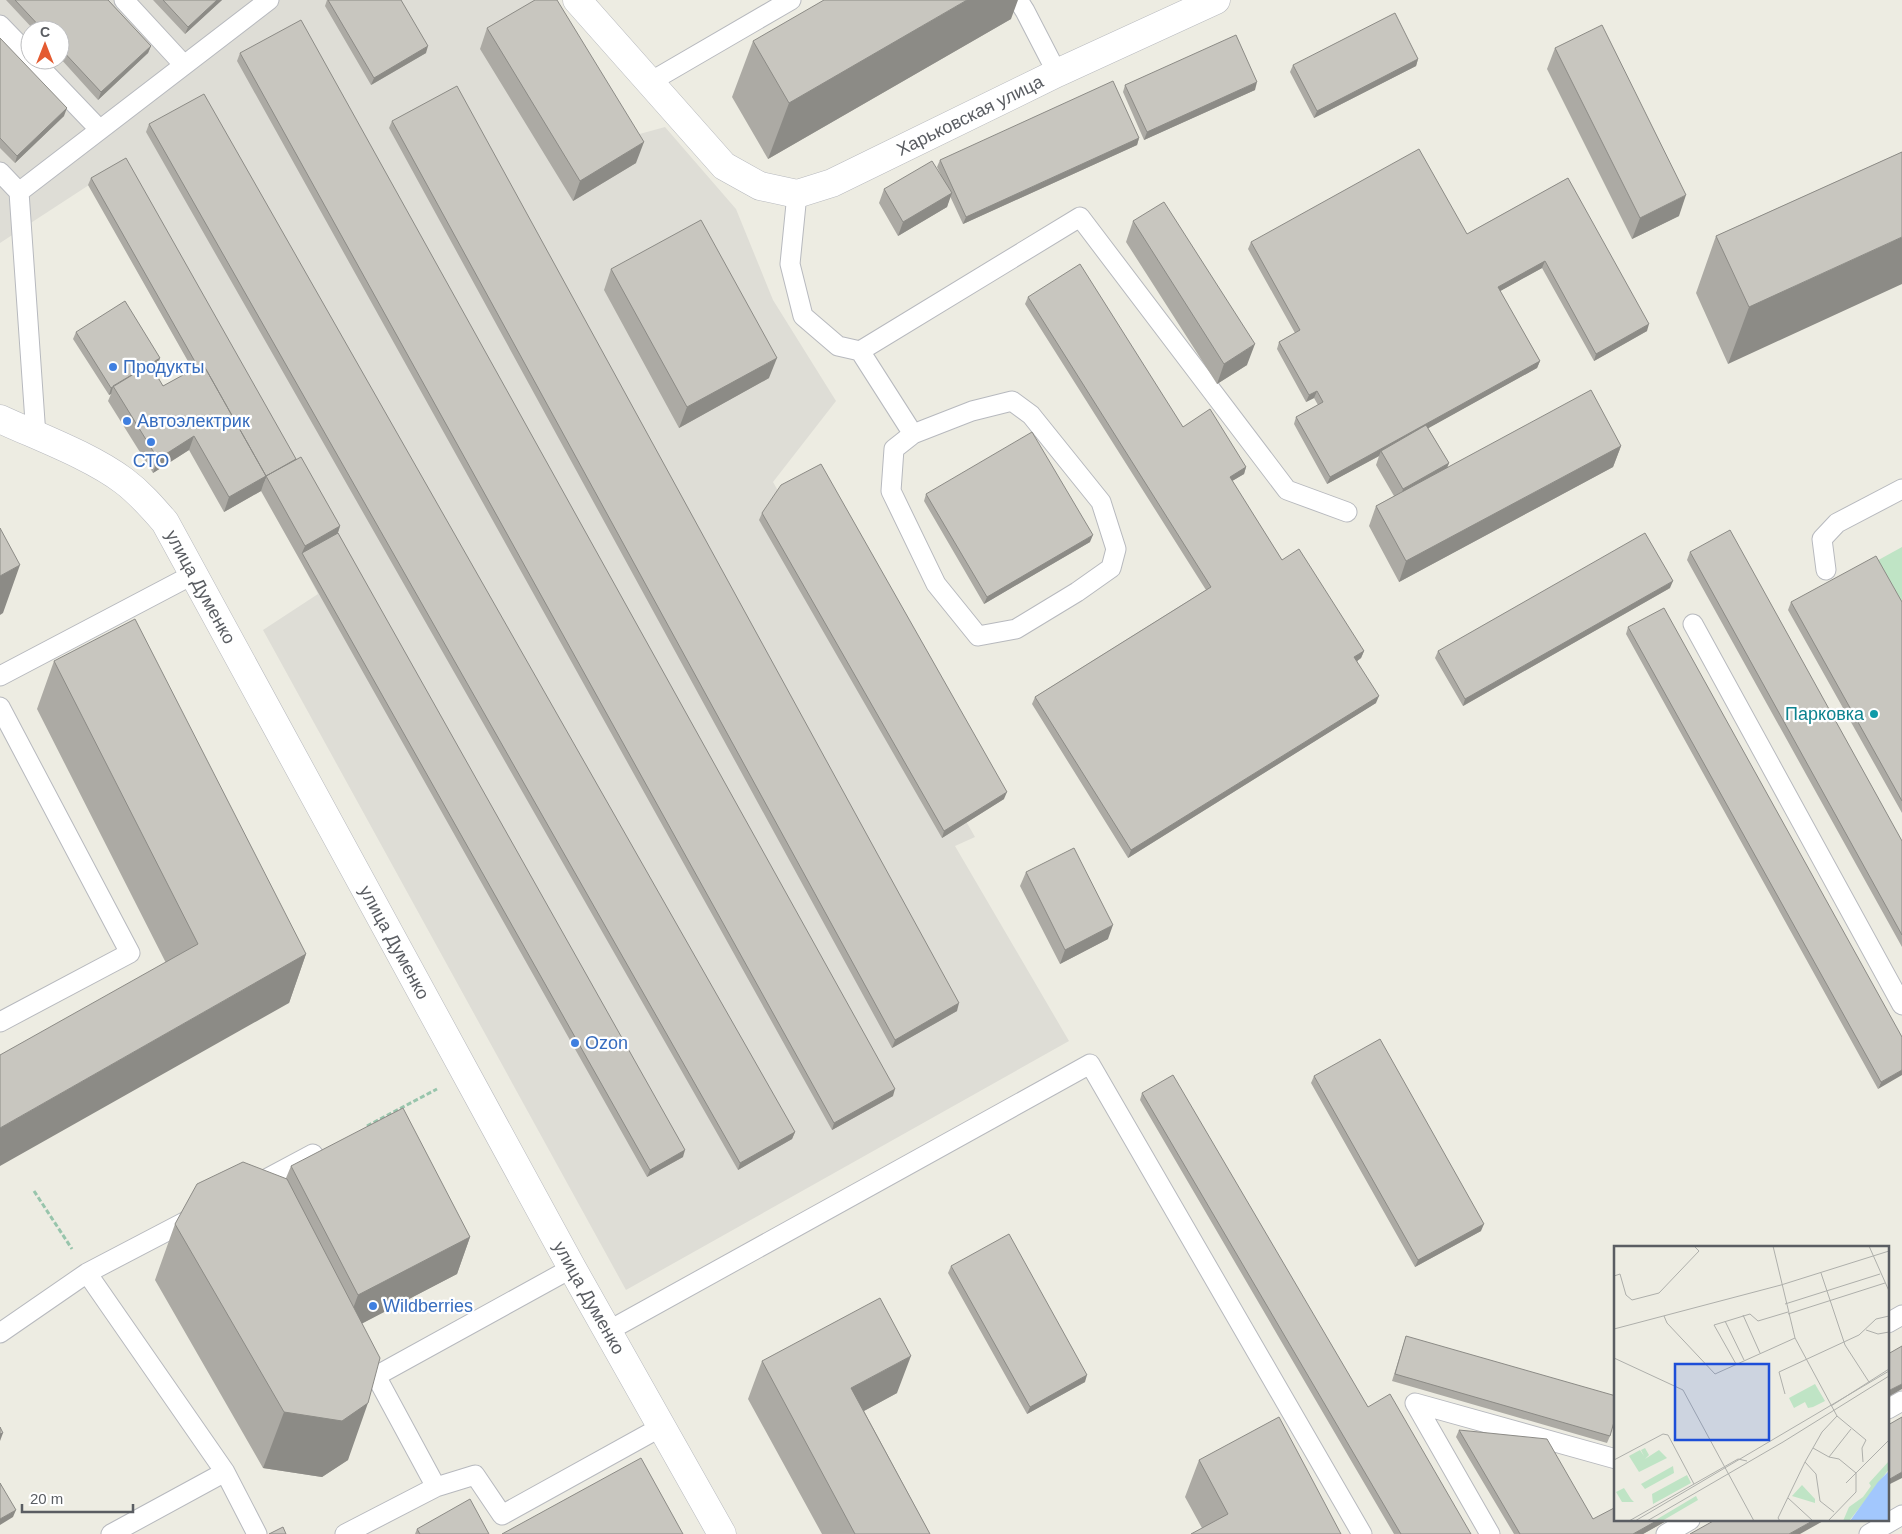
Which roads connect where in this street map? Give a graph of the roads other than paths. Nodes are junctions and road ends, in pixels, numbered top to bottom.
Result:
1 (124, 0) edge
2 (268, 0) edge
3 (577, 0) edge
4 (791, 0) edge
5 (1018, 0) edge
6 (1216, 0) edge
7 (0, 24) edge
8 (20, 45) edge
9 (184, 65) junction
10 (43, 70) edge
11 (1057, 73) junction
12 (650, 82) junction
13 (100, 130) junction
14 (0, 172) edge
15 (19, 192) junction
16 (796, 194) junction
17 (860, 351) junction
18 (0, 419) edge
19 (913, 434) junction
20 (36, 436) junction
21 (1902, 489) edge
22 (1347, 512) dead end
23 (1826, 570) dead end
24 (194, 574) junction
25 (1693, 624) dead end
26 (0, 676) edge
27 (0, 707) edge
28 (1902, 1004) edge
29 (0, 1022) edge
30 (367, 1126) edge
31 (236, 1195) edge
32 (209, 1209) edge
33 (572, 1268) junction
34 (87, 1273) junction
35 (1902, 1315) edge
36 (1890, 1322) edge
37 (608, 1331) junction
38 (0, 1333) edge
39 (1902, 1401) edge
40 (1890, 1408) edge
41 (661, 1427) junction
42 (1614, 1458) edge
43 (225, 1472) junction
44 (436, 1487) junction
45 (1902, 1515) edge
46 (1687, 1522) edge
47 (1890, 1522) edge
48 (1890, 1522) edge
49 (111, 1534) edge
50 (257, 1534) edge
51 (345, 1534) edge
52 (722, 1534) edge
53 (1362, 1534) edge
54 (1490, 1534) edge
55 (1666, 1534) edge
56 (1869, 1534) edge

1 - 9 lane
2 - 9 lane
3 - 12 street, Харьковская улица
4 - 12 lane
5 - 11 lane
6 - 11 street, Харьковская улица
7 - 8 lane
9 - 13 lane
10 - 13 lane
11 - 16 street, Харьковская улица
12 - 16 street, Харьковская улица
13 - 15 lane
14 - 15 lane
15 - 20 lane
16 - 17 lane
17 - 19 lane
17 - 22 lane
18 - 20 street, улица Думенко
19 - 19 lane
20 - 24 street, улица Думенко
21 - 23 lane
24 - 26 lane
24 - 33 street, улица Думенко
25 - 28 lane
27 - 29 lane
30 - 31 lane
32 - 34 lane
33 - 37 street, улица Думенко
33 - 44 lane
34 - 38 lane
34 - 43 lane
35 - 36 lane
37 - 41 street, улица Думенко
37 - 53 lane
39 - 40 lane
41 - 44 lane
41 - 52 street, улица Думенко
42 - 54 lane
43 - 49 lane
43 - 50 lane
44 - 51 lane
45 - 48 lane
46 - 55 lane
47 - 56 lane

